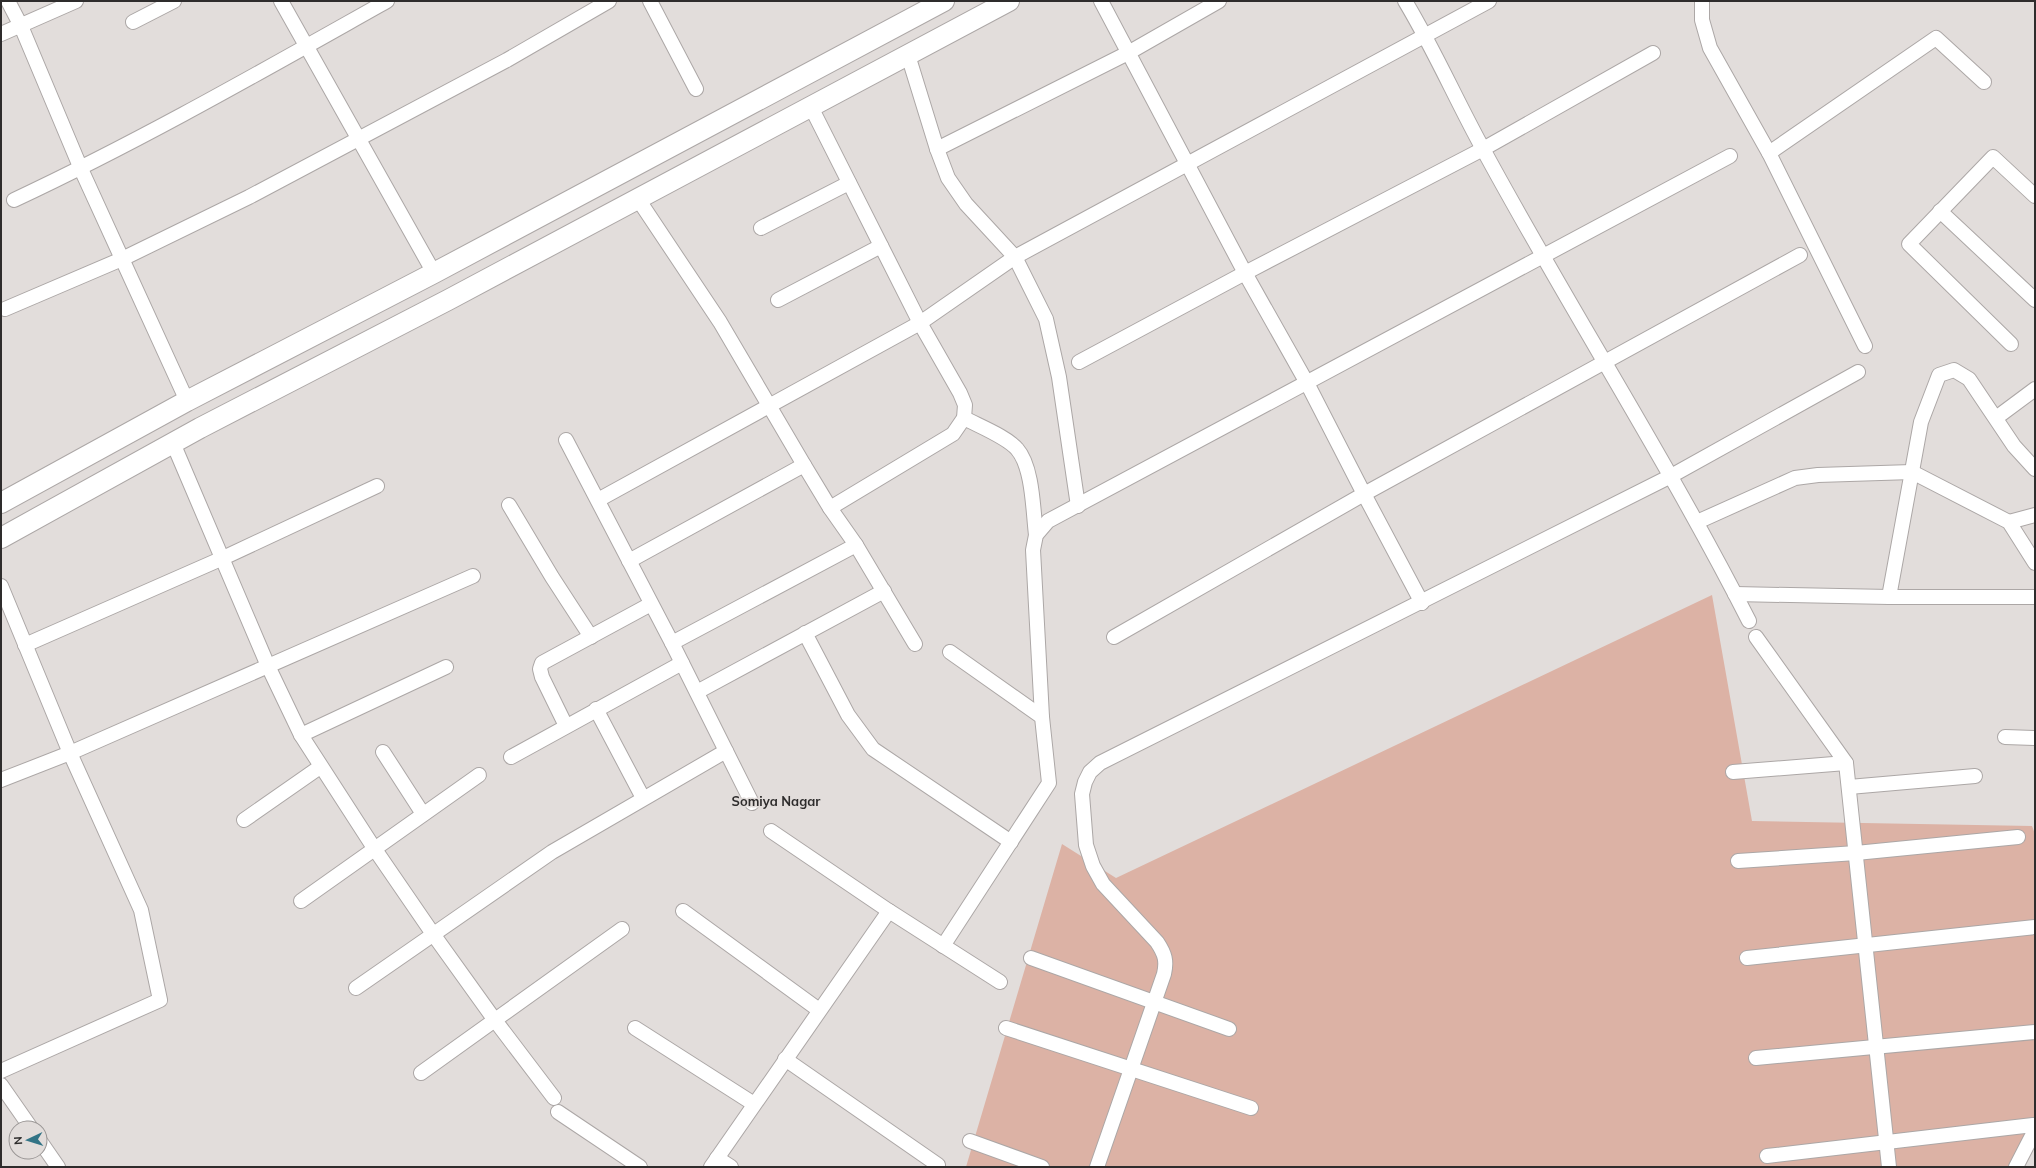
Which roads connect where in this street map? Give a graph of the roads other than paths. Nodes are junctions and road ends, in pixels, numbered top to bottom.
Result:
1 (8, 1) edge
2 (76, 1) edge
3 (174, 1) edge
4 (281, 1) edge
5 (388, 1) edge
6 (609, 1) edge
7 (650, 1) edge
8 (944, 1) edge
9 (1009, 1) edge
10 (1101, 1) edge
11 (1219, 1) edge
12 (1405, 1) edge
13 (1489, 1) edge
14 (1702, 1) edge
15 (133, 22) dead end
16 (21, 26) junction
17 (1, 34) edge
18 (1426, 36) junction
19 (305, 47) junction
20 (1128, 53) junction
21 (1653, 53) dead end
22 (908, 55) junction
23 (1984, 82) dead end
24 (696, 89) dead end
25 (811, 107) junction
26 (358, 138) junction
27 (937, 149) junction
28 (1483, 149) junction
29 (1769, 153) junction
30 (1730, 156) dead end
31 (1188, 165) junction
32 (81, 169) junction
33 (849, 182) junction
34 (2035, 196) edge
35 (638, 199) junction
36 (14, 200) dead end
37 (1940, 211) junction
38 (761, 228) dead end
39 (881, 246) junction
40 (1800, 255) dead end
41 (1544, 256) junction
42 (1015, 257) junction
43 (122, 259) junction
44 (434, 273) junction
45 (1245, 273) junction
46 (778, 300) dead end
47 (2035, 300) edge
48 (5, 309) dead end
49 (920, 323) junction
50 (2011, 344) dead end
51 (1865, 346) dead end
52 (1605, 361) junction
53 (1079, 362) dead end
54 (1858, 372) dead end
55 (1307, 383) junction
56 (2035, 389) edge
57 (187, 401) junction
58 (771, 406) junction
59 (964, 418) junction
60 (1996, 418) junction
61 (566, 440) dead end
62 (173, 443) junction
63 (804, 465) junction
64 (2035, 470) edge
65 (1912, 472) junction
66 (1671, 476) junction
67 (377, 486) dead end
68 (1364, 494) junction
69 (598, 500) junction
70 (1, 503) edge
71 (509, 505) dead end
72 (1078, 506) junction
73 (830, 508) junction
74 (2035, 515) edge
75 (1697, 522) junction
76 (2009, 522) junction
77 (1036, 535) junction
78 (1, 538) edge
79 (856, 545) junction
80 (223, 558) junction
81 (629, 561) junction
82 (2035, 563) edge
83 (473, 576) dead end
84 (1, 586) edge
85 (884, 591) junction
86 (1735, 594) junction
87 (1889, 597) junction
88 (2035, 597) edge
89 (1422, 603) junction
90 (651, 604) junction
91 (1749, 621) dead end
92 (805, 633) junction
93 (591, 636) junction
94 (1114, 637) dead end
95 (1756, 637) dead end
96 (672, 643) junction
97 (915, 644) dead end
98 (25, 645) junction
99 (950, 652) dead end
100 (682, 663) junction
101 (268, 666) junction
102 (446, 667) dead end
103 (696, 692) junction
104 (596, 709) junction
105 (1042, 717) junction
106 (566, 726) junction
107 (301, 735) junction
108 (2005, 737) dead end
109 (2035, 738) edge
110 (726, 751) junction
111 (383, 752) dead end
112 (70, 753) junction
113 (511, 757) dead end
114 (1846, 763) junction
115 (320, 767) junction
116 (1733, 772) dead end
117 (479, 775) dead end
118 (1975, 776) dead end
119 (1, 780) edge
120 (1849, 788) junction
121 (643, 798) junction
122 (752, 803) dead end
123 (423, 814) junction
124 (244, 820) dead end
125 (771, 831) dead end
126 (2018, 837) dead end
127 (1011, 842) junction
128 (374, 848) junction
129 (1856, 852) junction
130 (1738, 861) dead end
131 (301, 901) dead end
132 (683, 911) dead end
133 (889, 911) junction
134 (2035, 927) edge
135 (622, 929) dead end
136 (434, 934) junction
137 (1866, 944) junction
138 (943, 946) junction
139 (1031, 958) dead end
140 (1746, 958) dead end
141 (1000, 982) dead end
142 (356, 988) dead end
143 (1153, 1003) junction
144 (819, 1010) junction
145 (494, 1019) junction
146 (635, 1028) dead end
147 (1006, 1028) dead end
148 (1229, 1029) dead end
149 (2035, 1032) edge
150 (1876, 1046) junction
151 (1756, 1058) dead end
152 (785, 1059) junction
153 (1131, 1069) junction
154 (1, 1071) edge
155 (421, 1073) dead end
156 (1, 1084) edge
157 (554, 1098) dead end
158 (754, 1104) junction
159 (1251, 1108) dead end
160 (558, 1112) dead end
161 (26, 1120) edge
162 (970, 1141) dead end
163 (1886, 1142) junction
164 (48, 1153) edge
165 (1767, 1156) dead end
166 (714, 1163) edge
167 (938, 1165) dead end
168 (58, 1167) edge
169 (640, 1167) edge
170 (731, 1167) edge
171 (1042, 1167) edge
172 (1097, 1167) edge
173 (1889, 1167) edge
174 (2016, 1167) edge

1 - 16 street
2 - 16 street
3 - 15 street
4 - 19 street
5 - 19 street
6 - 26 street
7 - 24 street
8 - 44 main road
9 - 22 main road
10 - 20 street
11 - 20 street
12 - 18 street
13 - 18 street
14 - 29 street
16 - 17 street
16 - 32 street
18 - 28 street
18 - 31 street
19 - 26 street
19 - 32 street
20 - 27 street
20 - 31 street
21 - 28 street
22 - 25 main road
22 - 27 street
23 - 29 street
25 - 33 street
25 - 35 main road
26 - 43 street
26 - 44 street
27 - 42 street
28 - 41 street
28 - 45 street
29 - 51 street
30 - 41 street
31 - 42 street
31 - 45 street
32 - 36 street
32 - 43 street
33 - 38 street
33 - 39 street
34 - 37 street
35 - 58 street
35 - 62 main road
37 - 47 street
37 - 50 street
39 - 46 street
39 - 49 street
40 - 52 street
41 - 52 street
41 - 55 street
42 - 49 street
42 - 72 street
43 - 48 street
43 - 57 street
44 - 57 main road
45 - 53 street
45 - 55 street
49 - 58 street
49 - 59 street
52 - 66 street
52 - 68 street
54 - 66 street
55 - 68 street
55 - 72 street
56 - 60 street
57 - 70 main road
58 - 63 street
58 - 69 street
59 - 73 street
59 - 77 street
60 - 64 street
60 - 65 street
61 - 69 street
62 - 78 main road
62 - 80 street
63 - 73 street
63 - 81 street
65 - 75 street
65 - 76 street
65 - 87 street
66 - 75 street
66 - 89 street
67 - 80 street
68 - 89 street
68 - 94 street
69 - 81 street
71 - 93 street
72 - 77 street
73 - 79 street
74 - 76 street
75 - 86 street
76 - 82 street
77 - 105 street
79 - 85 street
79 - 96 street
80 - 98 street
80 - 101 street
81 - 90 street
83 - 101 street
84 - 98 street
85 - 92 street
85 - 97 street
86 - 87 street
86 - 91 street
87 - 88 street
89 - 143 street
90 - 93 street
90 - 96 street
92 - 103 street
92 - 127 street
93 - 106 street
95 - 114 street
96 - 100 street
98 - 112 street
99 - 105 street
100 - 103 street
100 - 104 street
101 - 107 street
101 - 112 street
102 - 107 street
103 - 110 street
104 - 106 street
104 - 121 street
105 - 127 street
106 - 113 street
107 - 115 street
108 - 109 street
110 - 121 street
110 - 122 street
111 - 123 street
112 - 119 street
112 - 154 street
114 - 116 street
114 - 120 street
115 - 124 street
115 - 128 street
117 - 123 street
118 - 120 street
120 - 129 street
121 - 136 street
123 - 128 street
125 - 133 street
126 - 129 street
127 - 138 street
128 - 131 street
128 - 136 street
129 - 130 street
129 - 137 street
132 - 144 street
133 - 138 street
133 - 144 street
134 - 137 street
135 - 145 street
136 - 142 street
136 - 145 street
137 - 140 street
137 - 150 street
138 - 141 street
139 - 143 street
143 - 148 street
143 - 153 street
144 - 152 street
145 - 155 street
145 - 157 street
146 - 158 street
147 - 153 street
149 - 150 street
150 - 151 street
150 - 163 street
152 - 158 street
152 - 167 street
153 - 159 street
153 - 172 street
156 - 161 street
158 - 166 street
160 - 169 street
162 - 171 street
163 - 165 street
163 - 173 street
163 - 174 street
164 - 168 street
166 - 170 street

